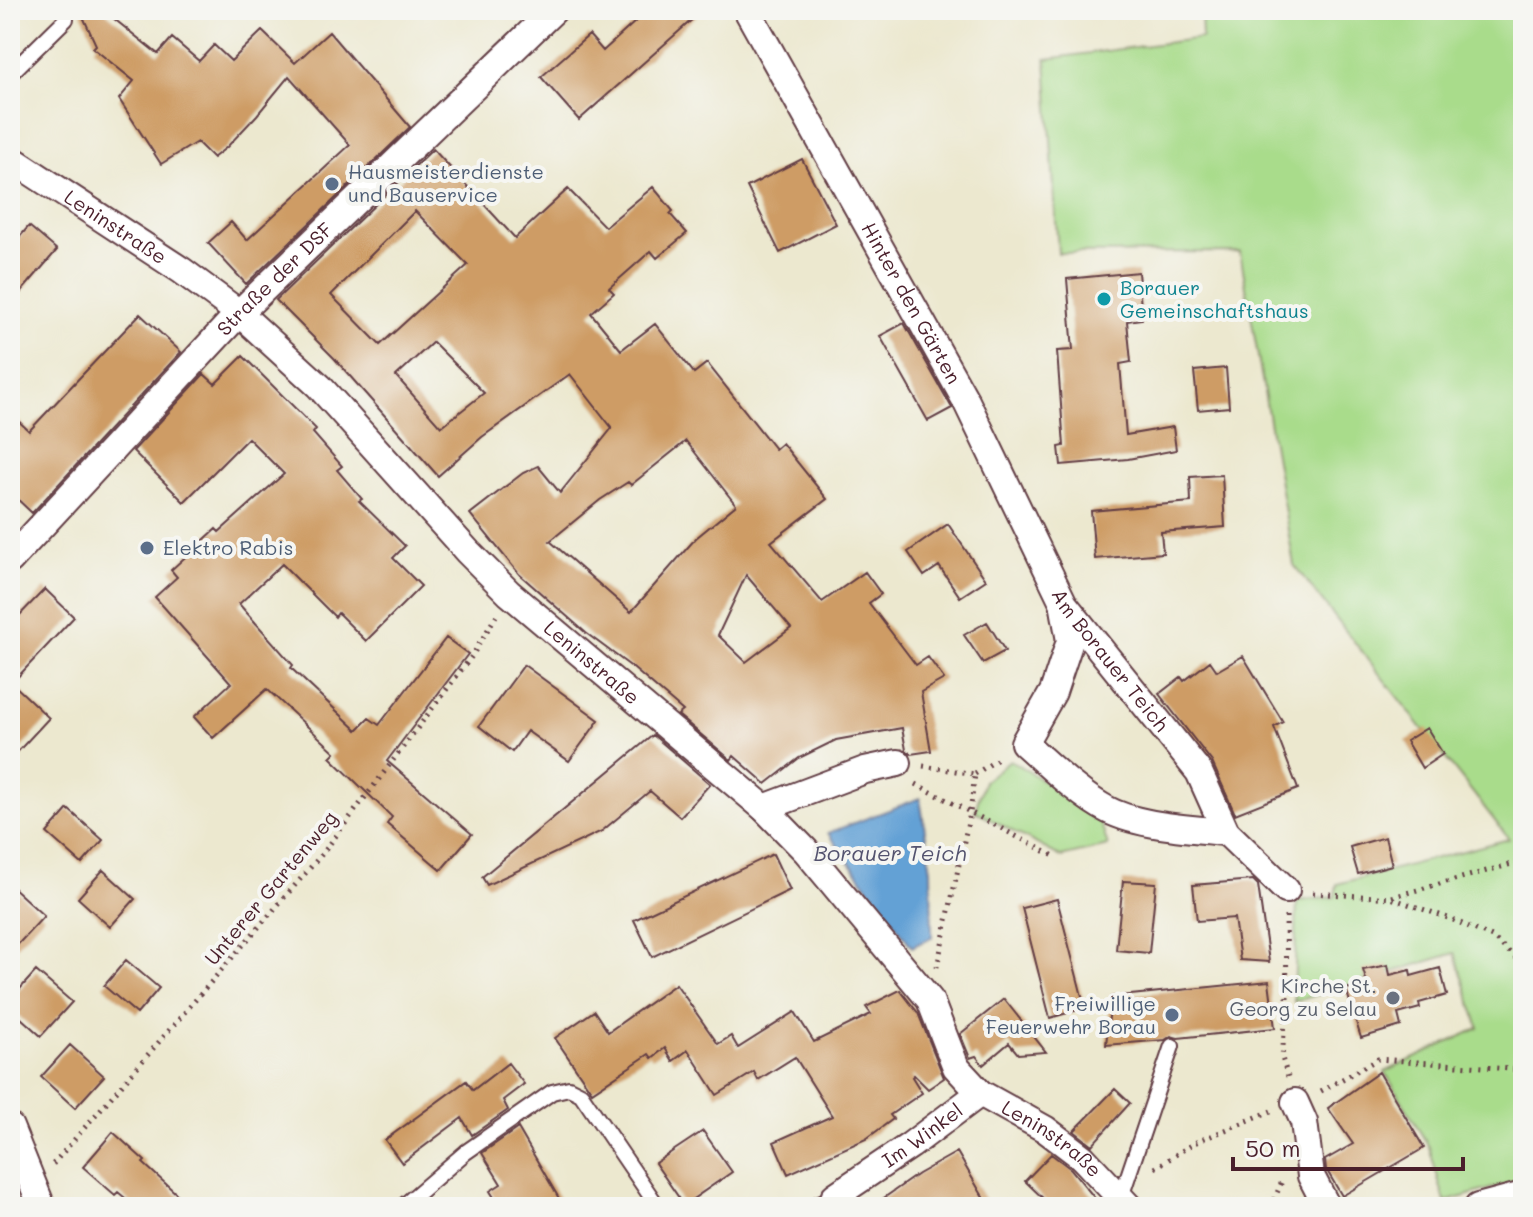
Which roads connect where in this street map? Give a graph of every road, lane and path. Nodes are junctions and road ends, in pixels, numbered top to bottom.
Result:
1 (66, 10) edge
2 (554, 10) edge
3 (747, 10) edge
4 (10, 74) edge
5 (10, 158) edge
6 (239, 313) junction
7 (10, 560) edge
8 (509, 593) junction
9 (1064, 604) junction
10 (891, 765) junction
11 (764, 808) junction
12 (970, 813) junction
13 (1226, 832) junction
14 (1054, 856) dead end
15 (1523, 861) edge
16 (1286, 890) junction
17 (1391, 898) junction
18 (1523, 964) edge
19 (930, 1000) junction
20 (1172, 1046) dead end
21 (1282, 1058) dead end
22 (1523, 1070) edge
23 (980, 1093) junction
24 (1295, 1102) junction
25 (10, 1127) edge
26 (1523, 1195) edge
27 (38, 1196) edge
28 (1125, 1202) edge
29 (826, 1203) edge
30 (402, 1207) edge
31 (658, 1207) edge
32 (1327, 1207) edge
33 (1478, 1207) edge

1 - 4 lane
2 - 6 street, Straße der DSF
3 - 9 street, Hinter den Gärten
5 - 6 street, Leninstraße
6 - 7 street, Straße der DSF
6 - 8 street, Leninstraße
8 - 11 street, Leninstraße
8 - 27 path, Unterer Gartenweg
9 - 13 street, Am Borauer Teich
9 - 13 street, Am Borauer Teich
10 - 11 street
10 - 12 path
10 - 12 path
11 - 19 street, Leninstraße
12 - 14 path
12 - 19 path
13 - 16 street, Am Borauer Teich
15 - 17 path
16 - 17 path
16 - 21 path
17 - 18 path
19 - 23 street, Leninstraße
20 - 28 lane
22 - 24 path
23 - 28 street, Leninstraße
23 - 29 street, Im Winkel
24 - 28 path
24 - 32 street
25 - 27 street
26 - 33 street
30 - 31 lane

